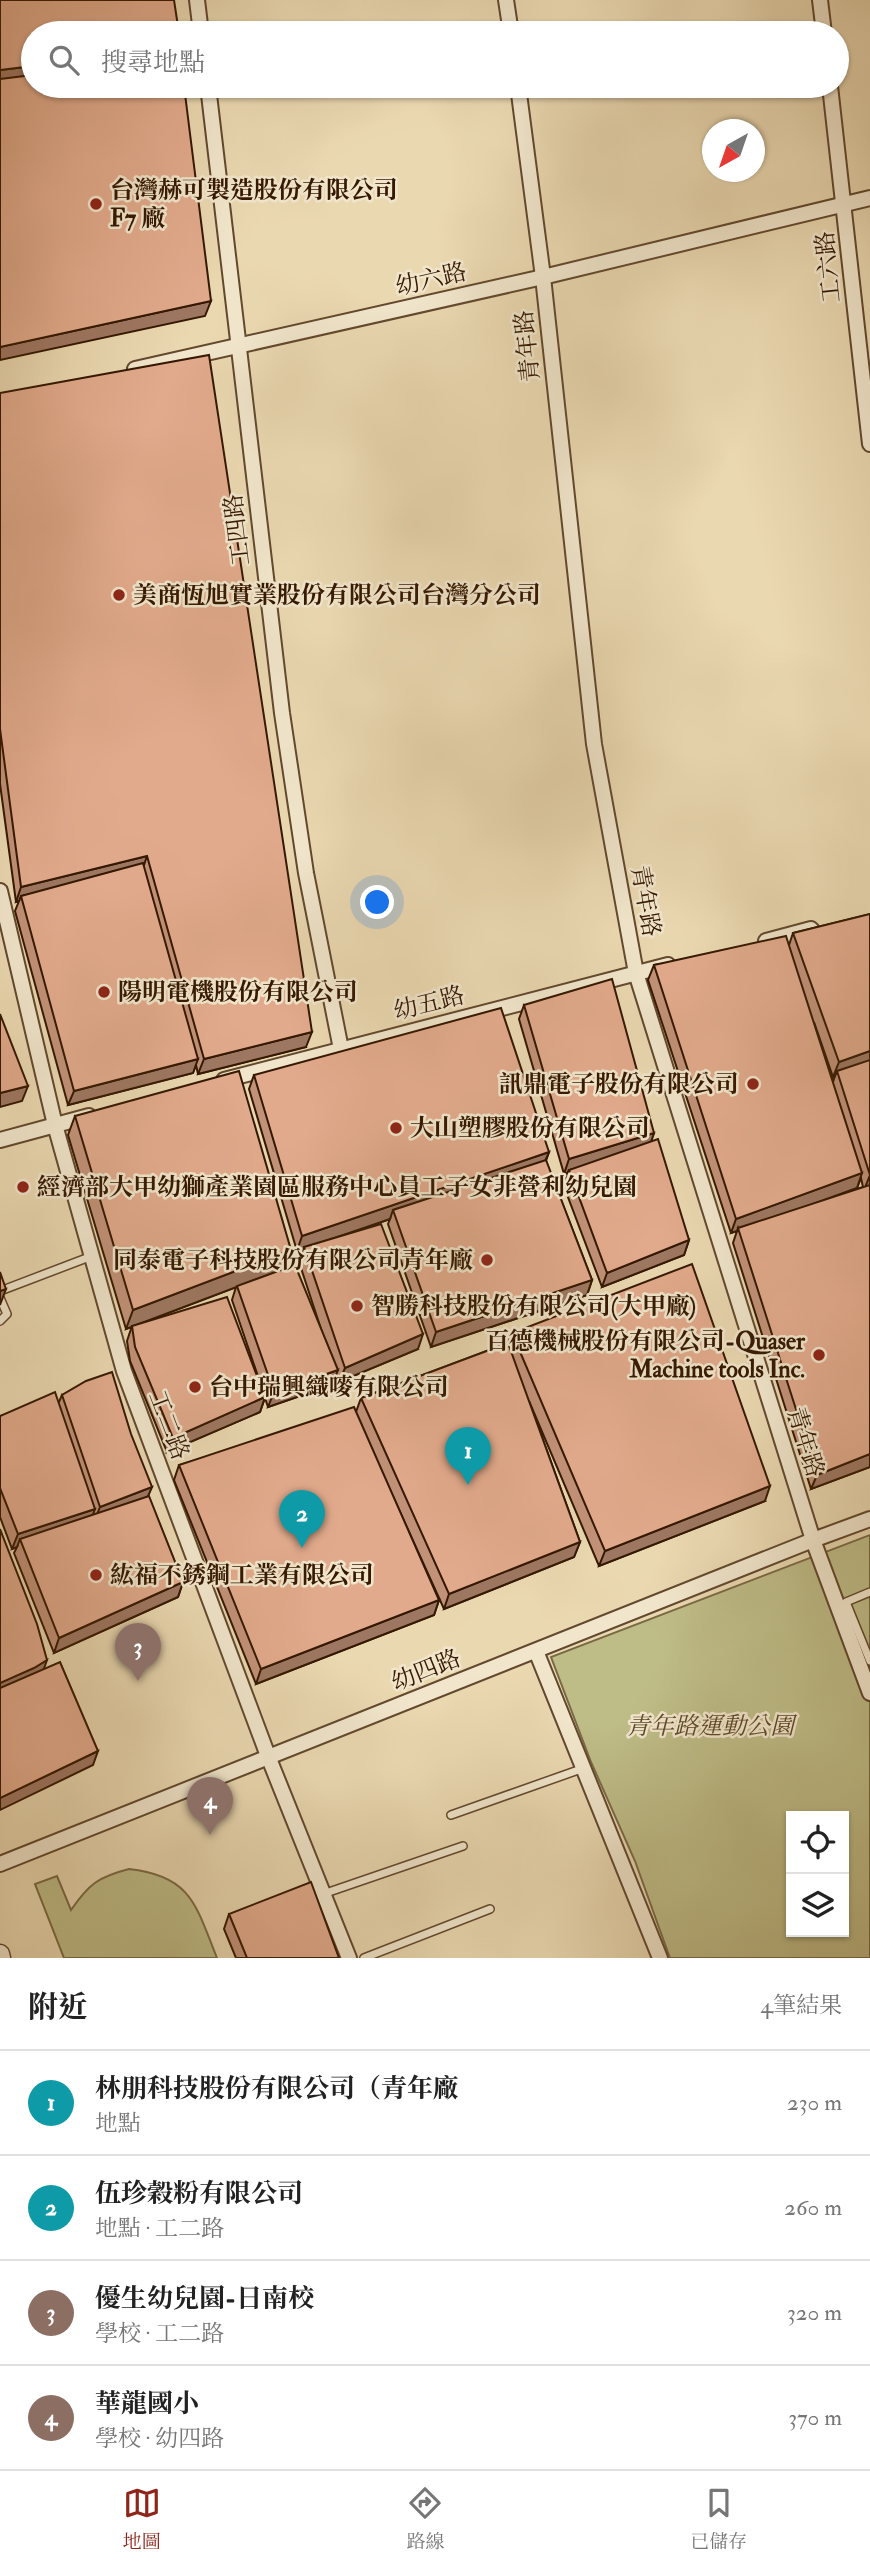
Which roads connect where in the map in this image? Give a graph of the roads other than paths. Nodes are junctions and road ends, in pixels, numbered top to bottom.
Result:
1 (197, 0) edge
2 (506, 0) edge
3 (820, 0) edge
4 (200, 21) edge
5 (509, 21) edge
6 (823, 21) edge
7 (209, 98) edge
8 (519, 98) edge
9 (831, 98) edge
10 (870, 198) edge
11 (844, 203) junction
12 (542, 277) junction
13 (239, 346) junction
14 (120, 372) edge
15 (870, 444) edge
16 (0, 891) edge
17 (831, 924) edge
18 (753, 944) edge
19 (688, 960) edge
20 (636, 973) junction
21 (341, 1049) junction
22 (211, 1083) edge
23 (107, 1111) edge
24 (55, 1125) junction
25 (0, 1140) edge
26 (92, 1256) junction
27 (0, 1291) edge
28 (0, 1298) edge
29 (0, 1321) edge
30 (870, 1520) edge
31 (813, 1540) junction
32 (870, 1592) edge
33 (536, 1651) junction
34 (870, 1661) edge
35 (870, 1693) edge
36 (268, 1756) junction
37 (584, 1768) junction
38 (451, 1815) dead end
39 (463, 1846) dead end
40 (0, 1864) edge
41 (323, 1894) junction
42 (490, 1909) dead end
43 (349, 1958) edge
44 (364, 1958) edge
45 (660, 1958) edge

1 - 4 street
2 - 5 street
3 - 6 street
7 - 13 street, 工四路
8 - 12 street, 青年路
9 - 11 street, 工六路
10 - 11 street, 幼六路
11 - 12 street, 幼六路
11 - 15 street, 工六路
12 - 13 street, 幼六路
12 - 20 street, 青年路
13 - 14 street, 幼六路
13 - 21 street, 工四路
16 - 24 street, 工二路
17 - 18 street
19 - 20 street, 幼五路
20 - 21 street, 幼五路
20 - 31 street, 青年路
21 - 22 street, 幼五路
23 - 24 street
24 - 25 street
24 - 26 street, 工二路
26 - 27 lane
26 - 36 street, 工二路
28 - 29 lane
30 - 31 street, 幼四路
31 - 33 street, 幼四路
31 - 35 street, 青年路
32 - 34 lane
33 - 36 street, 幼四路
33 - 37 street
36 - 40 street, 幼四路
36 - 41 street, 工二路
37 - 38 lane
37 - 45 street
39 - 41 lane
41 - 43 street, 工二路
42 - 44 lane

